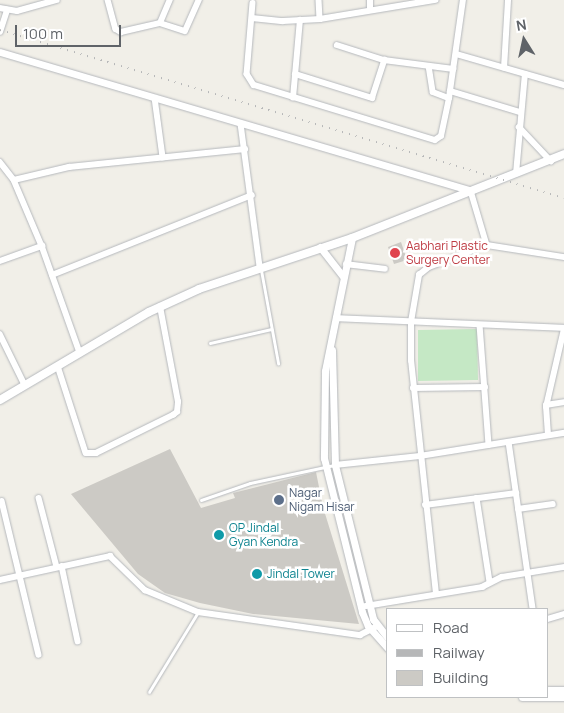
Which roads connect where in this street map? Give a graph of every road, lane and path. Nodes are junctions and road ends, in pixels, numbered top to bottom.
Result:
1 (57, 0) edge
2 (108, 0) edge
3 (170, 0) edge
4 (199, 0) edge
5 (320, 0) edge
6 (370, 0) edge
7 (435, 0) edge
8 (463, 0) edge
9 (508, 0) edge
10 (408, 2) edge
11 (253, 3) dead end
12 (0, 8) edge
13 (370, 9) junction
14 (7, 10) junction
15 (252, 18) junction
16 (320, 19) junction
17 (300, 20) junction
18 (160, 23) junction
19 (0, 32) edge
20 (337, 45) dead end
21 (0, 52) edge
22 (456, 54) junction
23 (384, 60) junction
24 (429, 66) junction
25 (504, 68) junction
26 (453, 69) junction
27 (295, 74) junction
28 (525, 74) junction
29 (564, 85) edge
30 (450, 91) junction
31 (156, 98) junction
32 (293, 98) junction
33 (449, 98) junction
34 (520, 112) junction
35 (242, 124) junction
36 (519, 127) junction
37 (245, 149) junction
38 (564, 154) edge
39 (163, 157) junction
40 (550, 161) junction
41 (0, 162) edge
42 (516, 174) junction
43 (14, 180) junction
44 (470, 191) junction
45 (252, 195) junction
46 (352, 238) junction
47 (488, 245) junction
48 (42, 246) junction
49 (320, 247) junction
50 (564, 257) edge
51 (0, 261) edge
52 (346, 264) junction
53 (260, 266) junction
54 (386, 269) dead end
55 (52, 275) junction
56 (343, 276) junction
57 (160, 307) junction
58 (336, 318) junction
59 (411, 322) junction
60 (480, 325) junction
61 (564, 328) edge
62 (271, 329) junction
63 (0, 334) edge
64 (333, 337) junction
65 (210, 343) dead end
66 (80, 353) junction
67 (278, 363) dead end
68 (58, 366) junction
69 (25, 385) junction
70 (485, 387) junction
71 (413, 388) junction
72 (0, 400) edge
73 (564, 402) edge
74 (546, 405) junction
75 (564, 433) edge
76 (548, 435) junction
77 (509, 442) junction
78 (489, 445) junction
79 (420, 456) junction
80 (335, 465) junction
81 (326, 467) junction
82 (516, 493) junction
83 (39, 498) dead end
84 (477, 498) junction
85 (201, 500) dead end
86 (2, 501) dead end
87 (553, 504) dead end
88 (425, 505) junction
89 (518, 509) junction
90 (59, 567) junction
91 (564, 567) edge
92 (528, 572) junction
93 (20, 576) junction
94 (0, 580) edge
95 (490, 582) junction
96 (436, 594) junction
97 (370, 605) junction
98 (360, 606) junction
99 (533, 608) edge
100 (198, 612) junction
101 (564, 614) edge
102 (549, 618) edge
103 (377, 625) junction
104 (371, 630) junction
105 (386, 636) edge
106 (78, 641) dead end
107 (386, 646) edge
108 (39, 655) dead end
109 (549, 690) edge
110 (564, 690) edge
111 (149, 692) dead end
112 (549, 697) edge
113 (564, 697) edge

1 - 14 street
2 - 18 street
3 - 18 street
4 - 18 street
5 - 16 street
6 - 13 street
7 - 10 street
8 - 22 street
9 - 25 street
10 - 13 street
11 - 15 street
12 - 14 street
13 - 16 street
14 - 19 street
15 - 17 street
15 - 32 street
16 - 17 street
17 - 27 street
20 - 23 street
21 - 31 street
22 - 25 street
22 - 26 street
23 - 24 street
23 - 27 street
24 - 26 street
24 - 33 street
25 - 28 street
26 - 30 street
27 - 32 street
28 - 29 street
28 - 34 street
30 - 33 street
30 - 34 street
31 - 35 street
31 - 39 street
32 - 33 street
34 - 36 street
35 - 37 street
35 - 44 street
36 - 40 street
36 - 42 street
37 - 39 street
37 - 45 street
38 - 40 main road
39 - 43 street
40 - 42 main road
41 - 43 street
42 - 44 main road
43 - 48 street
44 - 46 main road
44 - 47 street
45 - 53 street
45 - 55 street
46 - 49 main road
46 - 52 street
47 - 50 street
47 - 59 street
48 - 51 street
48 - 55 street
49 - 53 main road
49 - 56 street
52 - 54 street
52 - 56 street
53 - 57 main road
53 - 62 lane
55 - 66 street
56 - 58 street
57 - 66 main road
57 - 68 street
58 - 59 street
58 - 64 street
59 - 60 street
59 - 71 street
60 - 61 street
60 - 70 street
61 - 74 street
62 - 65 lane
62 - 67 lane
63 - 69 street
64 - 80 street
64 - 81 street
66 - 68 main road
68 - 69 main road
69 - 72 main road
70 - 71 street
70 - 78 street
71 - 79 street
73 - 74 street
74 - 76 street
75 - 76 street
76 - 77 street
77 - 78 street
77 - 82 street
78 - 79 street
79 - 80 street
79 - 88 street
80 - 81 lane
80 - 97 street
81 - 85 lane
81 - 98 street
82 - 84 street
82 - 89 street
83 - 90 street
84 - 88 street
84 - 95 street
86 - 93 street
87 - 89 street
88 - 96 street
89 - 92 street
90 - 93 street
90 - 100 street
90 - 106 street
91 - 92 street
92 - 95 street
92 - 99 street
93 - 94 street
93 - 108 street
95 - 96 street
96 - 97 street
97 - 98 street
97 - 103 street
98 - 104 street
100 - 104 street
100 - 111 lane
101 - 102 street
103 - 104 street
103 - 105 street
104 - 107 street
109 - 110 street
112 - 113 street

